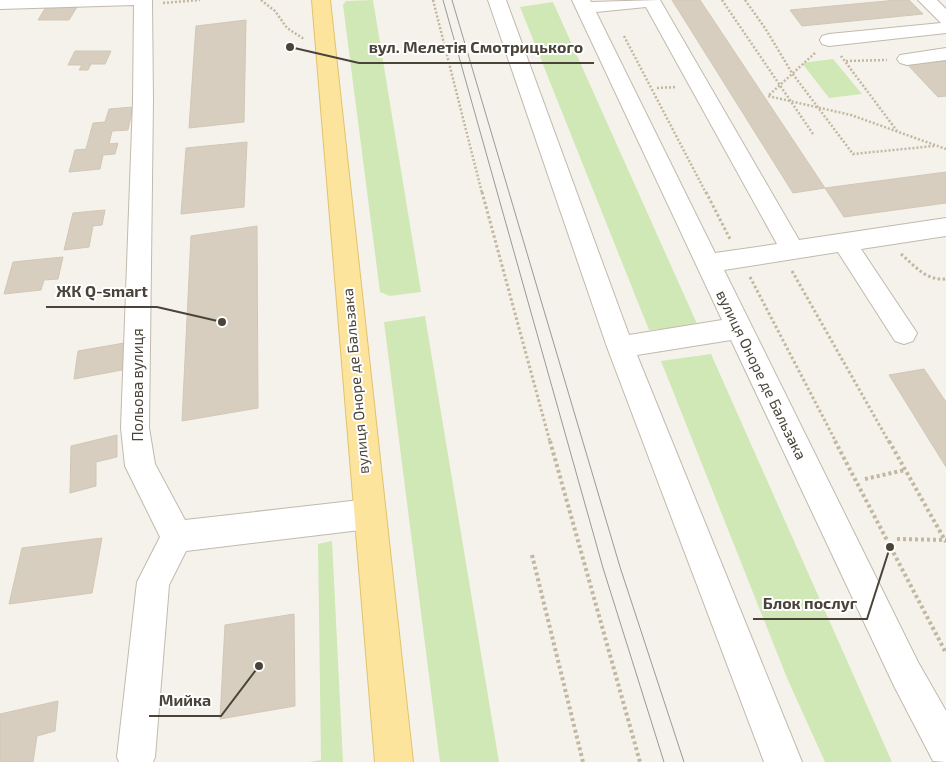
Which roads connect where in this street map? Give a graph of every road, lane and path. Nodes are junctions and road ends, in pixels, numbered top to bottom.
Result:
1 (142, 0) edge
2 (200, 0) edge
3 (261, 0) edge
4 (320, 0) edge
5 (433, 0) edge
6 (497, 0) edge
7 (722, 0) edge
8 (745, 0) edge
9 (926, 0) edge
10 (0, 4) edge
11 (582, 4) edge
12 (608, 6) junction
13 (946, 19) edge
14 (946, 28) edge
15 (829, 40) junction
16 (325, 47) junction
17 (946, 54) edge
18 (907, 59) joint
19 (845, 62) junction
20 (792, 73) junction
21 (780, 85) junction
22 (790, 101) junction
23 (818, 107) junction
24 (897, 131) junction
25 (813, 134) dead end
26 (937, 146) junction
27 (946, 149) edge
28 (946, 227) edge
29 (881, 238) junction
30 (846, 244) junction
31 (787, 252) junction
32 (740, 259) junction
33 (708, 263) junction
34 (946, 279) edge
35 (739, 328) junction
36 (904, 333) dead end
37 (620, 347) junction
38 (905, 470) junction
39 (865, 479) dead end
40 (369, 514) junction
41 (177, 537) junction
42 (897, 539) dead end
43 (946, 541) edge
44 (532, 555) dead end
45 (946, 653) edge
46 (936, 707) edge
47 (946, 748) edge
48 (136, 758) dead end
49 (394, 762) edge
50 (583, 762) edge
51 (640, 762) edge
52 (783, 762) edge

1 - 2 path
1 - 10 street
1 - 41 street, Польова вулиця
3 - 16 path
4 - 16 main road, вулиця Оноре де Бальзака
5 - 51 path
6 - 37 street
7 - 21 path
8 - 20 path
9 - 13 street
11 - 12 street
11 - 33 street, вулиця Оноре де Бальзака
12 - 31 street
12 - 32 path
14 - 15 street
15 - 19 path
15 - 20 path
16 - 40 main road, вулиця Оноре де Бальзака
17 - 18 street
18 - 19 path
19 - 24 path
20 - 21 path
20 - 23 path
21 - 22 path
21 - 22 path
22 - 23 path
22 - 25 path
23 - 24 path
23 - 26 path
24 - 26 path
26 - 27 path
28 - 29 street
29 - 30 street
29 - 34 path
30 - 31 street
30 - 36 street
31 - 32 street
31 - 38 path
32 - 33 street
32 - 45 path
33 - 35 street, вулиця Оноре де Бальзака
35 - 37 street
35 - 46 street, вулиця Оноре де Бальзака
37 - 52 street
38 - 39 path
38 - 43 path
40 - 41 street
40 - 49 main road, вулиця Оноре де Бальзака
41 - 48 street
42 - 43 path
44 - 50 path
46 - 47 street, вулиця Оноре де Бальзака

